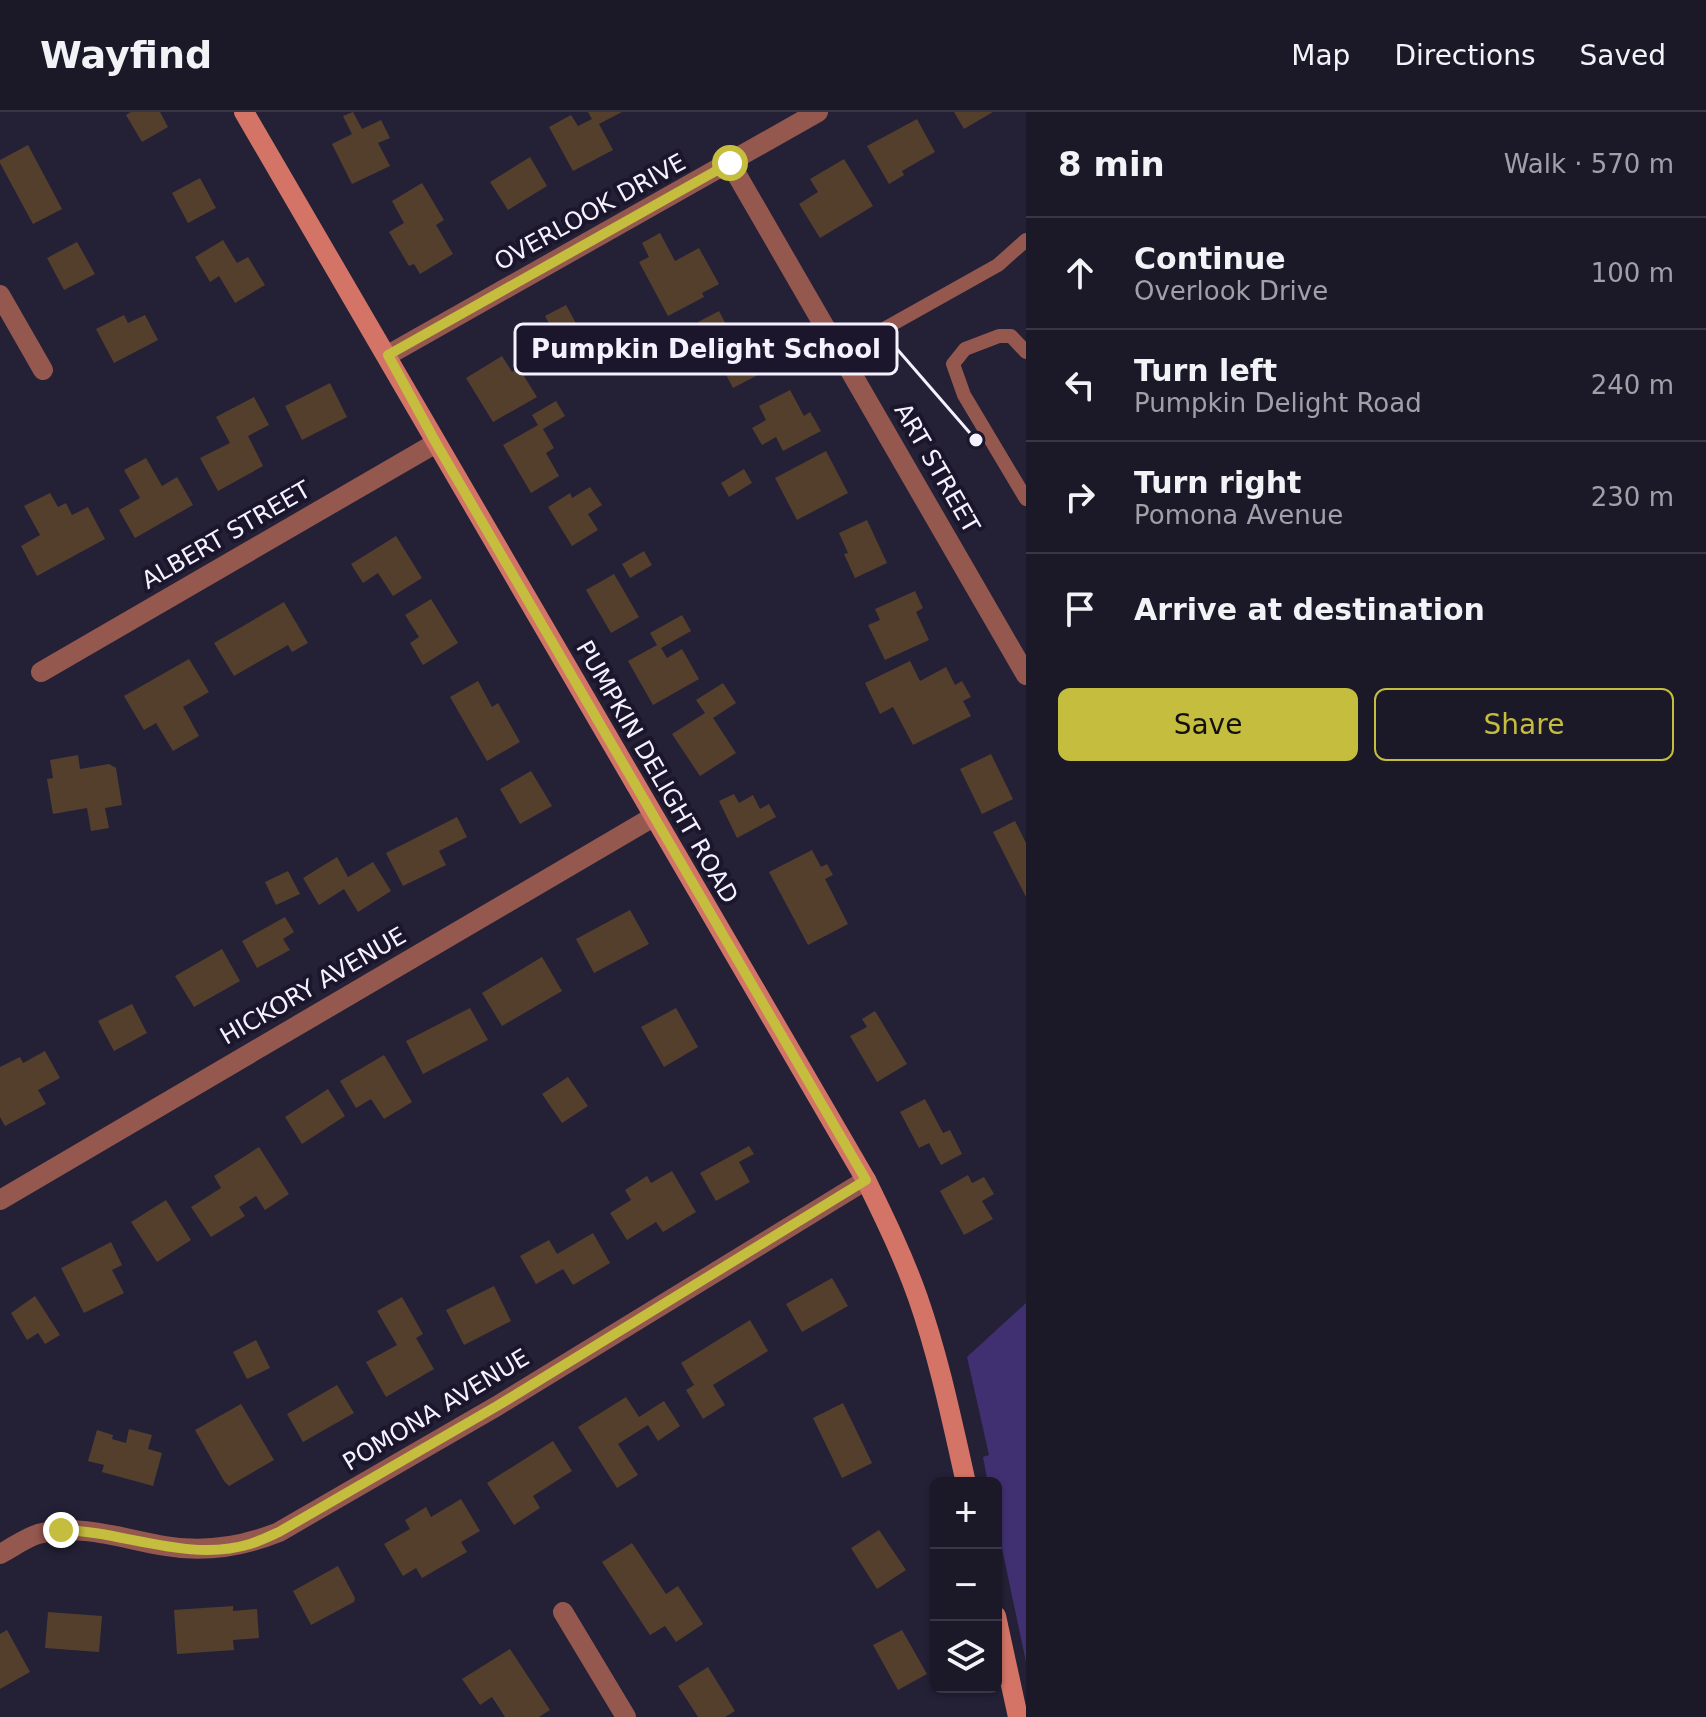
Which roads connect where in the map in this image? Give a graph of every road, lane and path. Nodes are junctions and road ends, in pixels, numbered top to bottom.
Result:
1 (244, 112) edge
2 (818, 112) edge
3 (730, 163) junction
4 (1026, 240) edge
5 (0, 295) edge
6 (1026, 352) edge
7 (841, 353) junction
8 (388, 355) junction
9 (43, 370) dead end
10 (436, 443) junction
11 (1026, 499) edge
12 (41, 672) dead end
13 (1026, 675) edge
14 (653, 817) junction
15 (866, 1180) junction
16 (0, 1200) edge
17 (965, 1477) edge
18 (0, 1554) edge
19 (563, 1612) dead end
20 (997, 1621) edge
21 (626, 1717) edge
22 (1018, 1717) edge

1 - 8 street, PUMPKIN DELIGHT ROAD
2 - 3 street, OVERLOOK DRIVE
3 - 7 street, ART STREET
3 - 8 street, OVERLOOK DRIVE
4 - 7 lane
5 - 9 street
6 - 11 lane
7 - 13 street, ART STREET
8 - 10 street, PUMPKIN DELIGHT ROAD
10 - 12 street, ALBERT STREET
10 - 14 street, PUMPKIN DELIGHT ROAD
14 - 15 street, PUMPKIN DELIGHT ROAD
14 - 16 street, HICKORY AVENUE
15 - 17 street, PUMPKIN DELIGHT ROAD
15 - 18 street, POMONA AVENUE
19 - 21 street
20 - 22 street

